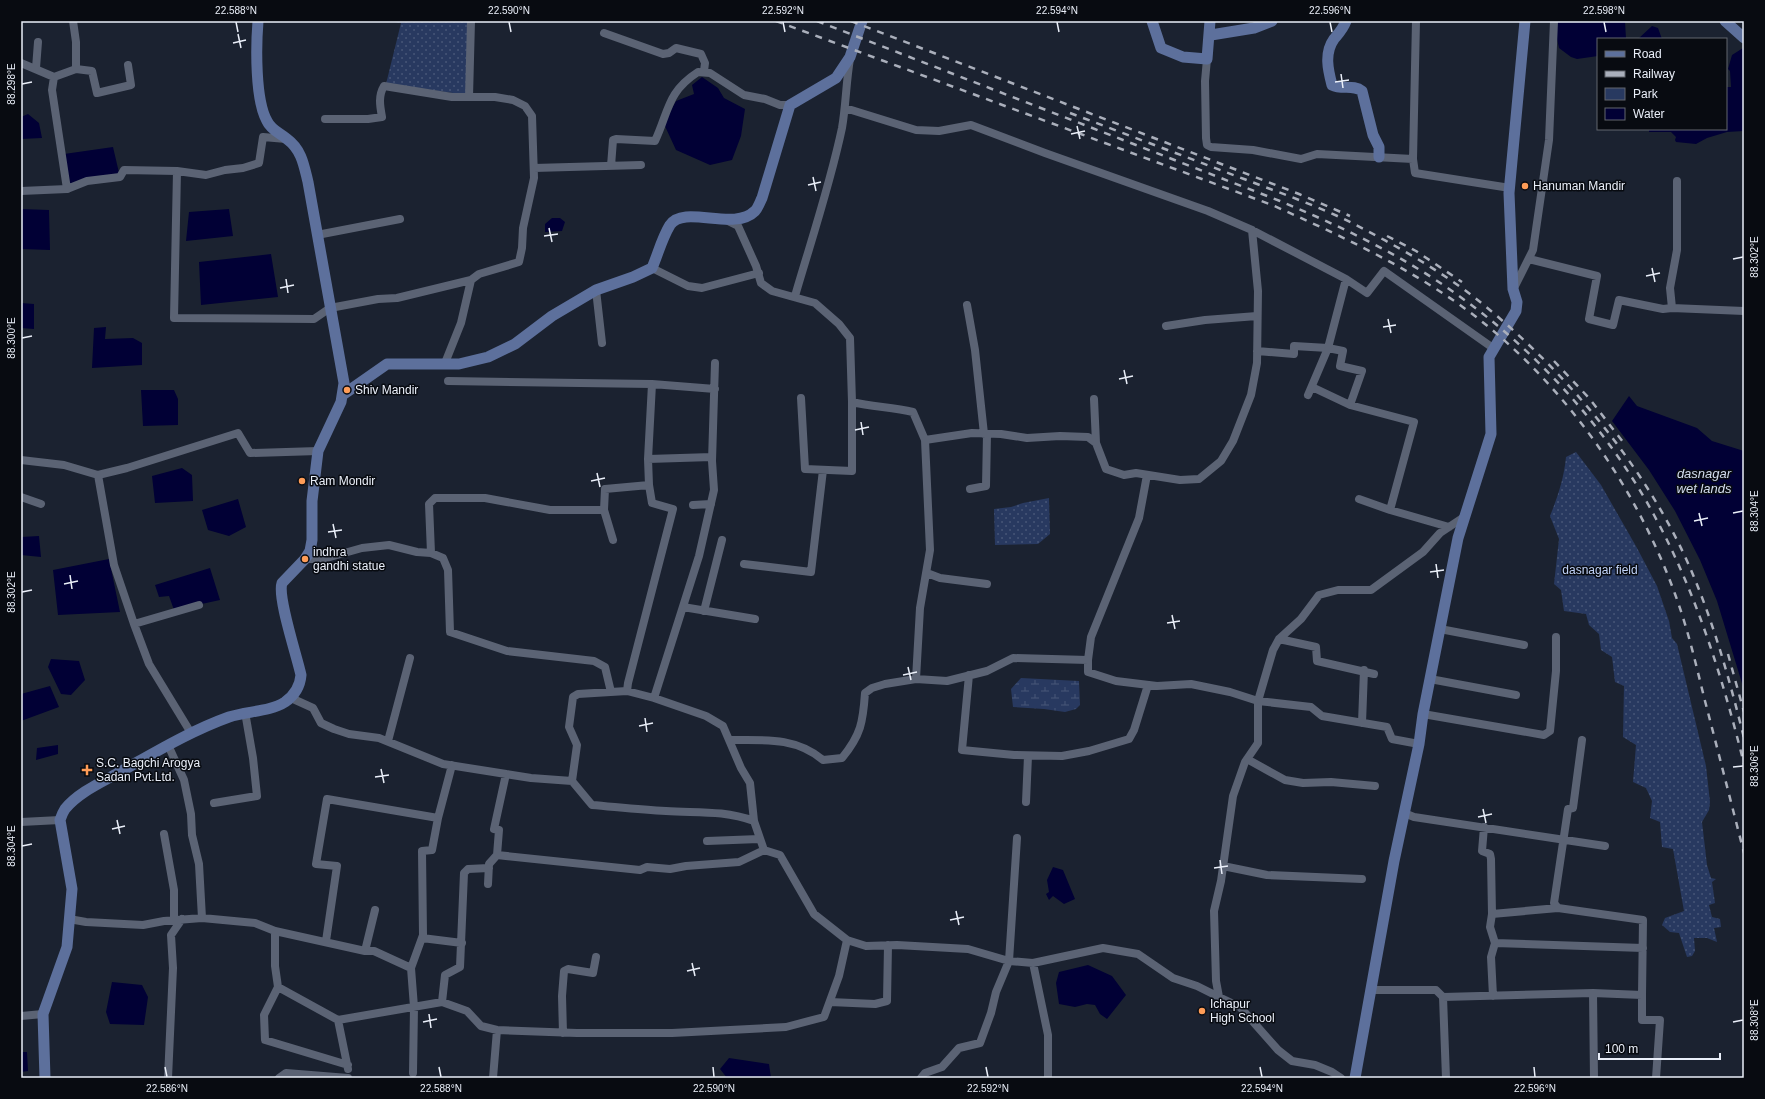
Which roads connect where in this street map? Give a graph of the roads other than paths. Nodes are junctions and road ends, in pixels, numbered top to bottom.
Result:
1 (73, 21) edge
2 (258, 21) edge
3 (471, 21) edge
4 (862, 21) edge
5 (1152, 21) edge
6 (1210, 21) edge
7 (1272, 21) edge
8 (1346, 21) edge
9 (1416, 21) edge
10 (1525, 21) edge
11 (1554, 21) edge
12 (1725, 21) edge
13 (604, 32) dead end
14 (1210, 35) junction
15 (1744, 38) edge
16 (38, 42) dead end
17 (853, 48) junction
18 (1207, 59) junction
19 (21, 63) edge
20 (128, 65) dead end
21 (36, 68) junction
22 (76, 69) junction
23 (704, 71) junction
24 (54, 77) junction
25 (469, 97) junction
26 (790, 105) junction
27 (845, 108) junction
28 (325, 119) dead end
29 (287, 139) junction
30 (1379, 158) junction
31 (1413, 159) junction
32 (641, 165) dead end
33 (611, 166) junction
34 (534, 168) junction
35 (177, 171) junction
36 (1677, 181) dead end
37 (1510, 188) junction
38 (68, 189) junction
39 (21, 191) edge
40 (400, 219) dead end
41 (726, 220) junction
42 (1252, 230) junction
43 (317, 235) junction
44 (1529, 259) junction
45 (652, 268) junction
46 (759, 273) junction
47 (1346, 279) junction
48 (471, 280) junction
49 (1513, 289) junction
50 (596, 290) junction
51 (795, 296) junction
52 (967, 305) dead end
53 (330, 308) junction
54 (1672, 308) junction
55 (1744, 312) edge
56 (1257, 316) junction
57 (1166, 326) dead end
58 (602, 343) dead end
59 (1328, 348) junction
60 (1493, 348) junction
61 (1257, 350) junction
62 (716, 363) dead end
63 (445, 364) junction
64 (448, 381) dead end
65 (652, 384) junction
66 (1312, 387) junction
67 (715, 389) junction
68 (344, 394) junction
69 (1308, 395) dead end
70 (801, 398) dead end
71 (1094, 399) dead end
72 (852, 402) junction
73 (1350, 405) junction
74 (986, 434) junction
75 (925, 440) junction
76 (1096, 443) junction
77 (318, 451) junction
78 (712, 457) junction
79 (648, 458) junction
80 (21, 460) edge
81 (823, 470) junction
82 (98, 475) junction
83 (1147, 475) junction
84 (649, 485) junction
85 (970, 489) dead end
86 (21, 497) edge
87 (1359, 499) dead end
88 (41, 504) dead end
89 (694, 504) dead end
90 (711, 504) junction
91 (604, 510) junction
92 (1390, 510) junction
93 (1464, 517) junction
94 (1449, 527) junction
95 (613, 540) dead end
96 (722, 540) dead end
97 (431, 553) junction
98 (305, 559) junction
99 (744, 564) dead end
100 (927, 573) junction
101 (987, 584) dead end
102 (198, 605) dead end
103 (683, 607) junction
104 (704, 611) junction
105 (755, 620) dead end
106 (134, 624) junction
107 (1440, 629) junction
108 (1556, 637) dead end
109 (1279, 639) junction
110 (1524, 644) dead end
111 (410, 658) dead end
112 (1088, 660) junction
113 (1364, 670) junction
114 (1374, 674) dead end
115 (969, 675) junction
116 (916, 679) junction
117 (1430, 679) junction
118 (1148, 685) junction
119 (627, 691) junction
120 (610, 692) junction
121 (1516, 695) dead end
122 (291, 698) junction
123 (654, 698) junction
124 (1258, 701) junction
125 (245, 712) junction
126 (1423, 714) junction
127 (1362, 723) junction
128 (191, 733) junction
129 (731, 740) junction
130 (1582, 740) dead end
131 (388, 741) junction
132 (1419, 744) junction
133 (168, 745) junction
134 (1028, 756) junction
135 (1247, 759) junction
136 (452, 765) junction
137 (506, 774) junction
138 (572, 781) junction
139 (1374, 786) dead end
140 (1026, 802) dead end
141 (214, 803) dead end
142 (1404, 813) junction
143 (438, 818) junction
144 (60, 820) junction
145 (754, 821) junction
146 (21, 822) edge
147 (1484, 827) junction
148 (164, 834) dead end
149 (1017, 838) dead end
150 (759, 839) junction
151 (1563, 840) junction
152 (707, 841) dead end
153 (1605, 846) dead end
154 (764, 850) junction
155 (497, 856) junction
156 (1223, 866) junction
157 (489, 868) junction
158 (1362, 879) dead end
159 (488, 884) dead end
160 (1558, 908) junction
161 (375, 910) dead end
162 (1492, 914) junction
163 (202, 918) junction
164 (69, 919) junction
165 (178, 919) junction
166 (275, 931) junction
167 (422, 938) junction
168 (847, 940) junction
169 (326, 941) junction
170 (462, 943) junction
171 (1494, 943) junction
172 (888, 945) junction
173 (1644, 948) junction
174 (365, 951) junction
175 (596, 957) dead end
176 (1009, 961) junction
177 (1033, 964) junction
178 (411, 968) junction
179 (278, 987) junction
180 (1371, 990) junction
181 (1593, 993) junction
182 (1642, 995) junction
183 (1493, 996) junction
184 (1220, 997) junction
185 (1443, 997) junction
186 (442, 1002) junction
187 (830, 1002) junction
188 (414, 1007) junction
189 (43, 1014) junction
190 (21, 1016) edge
191 (338, 1020) junction
192 (497, 1030) junction
193 (563, 1033) junction
194 (348, 1065) junction
195 (413, 1073) dead end
196 (44, 1078) edge
197 (168, 1078) edge
198 (279, 1078) edge
199 (348, 1078) edge
200 (493, 1078) edge
201 (921, 1078) edge
202 (1048, 1078) edge
203 (1341, 1078) edge
204 (1355, 1078) edge
205 (1446, 1078) edge
206 (1594, 1078) edge
207 (1656, 1078) edge

1 - 22 street
2 - 29 street
3 - 25 street
4 - 17 street
5 - 18 street
6 - 14 street
7 - 14 street
8 - 30 street
9 - 31 street
10 - 37 street
11 - 44 street
12 - 15 street
13 - 23 street
14 - 18 street
16 - 21 street
17 - 26 street
17 - 27 street
18 - 30 street
19 - 21 street
20 - 22 street
21 - 24 street
22 - 24 street
23 - 26 street
23 - 33 street
24 - 38 street
25 - 28 street
25 - 34 street
26 - 41 street
27 - 42 street
27 - 51 street
29 - 35 street
29 - 43 street
30 - 31 street
31 - 37 street
32 - 33 street
33 - 34 street
34 - 48 street
35 - 38 street
35 - 53 street
36 - 54 street
37 - 49 street
38 - 39 street
40 - 43 street
41 - 45 street
41 - 46 street
42 - 47 street
42 - 56 street
43 - 53 street
44 - 49 street
44 - 54 street
45 - 46 street
45 - 50 street
46 - 51 street
47 - 59 street
47 - 60 street
48 - 53 street
48 - 63 street
49 - 60 street
50 - 58 street
50 - 63 street
51 - 72 street
52 - 74 street
53 - 68 street
54 - 55 street
56 - 57 street
56 - 61 street
59 - 61 street
59 - 66 street
59 - 73 street
60 - 93 street
61 - 83 street
62 - 67 street
63 - 68 street
64 - 65 street
65 - 67 street
65 - 79 street
66 - 69 street
66 - 73 street
67 - 78 street
68 - 77 street
70 - 81 street
71 - 76 street
72 - 75 street
72 - 81 street
73 - 92 street
74 - 75 street
74 - 76 street
74 - 85 street
75 - 100 street
76 - 83 street
77 - 82 street
77 - 98 street
78 - 79 street
78 - 90 street
79 - 84 street
80 - 82 street
81 - 99 street
82 - 106 street
83 - 112 street
84 - 91 street
84 - 119 street
86 - 88 street
87 - 92 street
89 - 90 street
90 - 103 street
91 - 95 street
91 - 97 street
92 - 94 street
93 - 94 street
93 - 107 street
94 - 109 street
96 - 104 street
97 - 98 street
97 - 120 street
98 - 122 street
100 - 101 street
100 - 116 street
102 - 106 street
103 - 104 street
103 - 123 street
104 - 105 street
106 - 128 street
107 - 110 street
107 - 117 street
108 - 126 street
109 - 113 street
109 - 124 street
111 - 131 street
112 - 115 street
112 - 118 street
113 - 114 street
113 - 127 street
115 - 116 street
115 - 134 street
116 - 129 street
117 - 121 street
117 - 126 street
118 - 124 street
118 - 134 street
119 - 120 street
119 - 123 street
120 - 138 street
122 - 125 street
122 - 131 street
123 - 129 street
124 - 127 street
124 - 135 street
125 - 128 street
125 - 141 street
126 - 132 street
127 - 132 street
128 - 133 street
129 - 145 street
130 - 151 street
131 - 136 street
132 - 142 street
133 - 144 street
133 - 163 street
134 - 140 street
135 - 139 street
135 - 156 street
136 - 137 street
136 - 143 street
137 - 138 street
137 - 155 street
138 - 145 street
142 - 147 street
142 - 180 street
143 - 167 street
143 - 169 street
144 - 146 street
144 - 164 street
145 - 150 street
147 - 151 street
147 - 162 street
148 - 165 street
149 - 176 street
150 - 152 street
150 - 154 street
151 - 153 street
151 - 160 street
154 - 155 street
154 - 168 street
155 - 157 street
156 - 158 street
156 - 184 street
157 - 159 street
157 - 170 street
160 - 162 street
160 - 173 street
161 - 174 street
162 - 171 street
163 - 165 street
163 - 166 street
164 - 165 street
164 - 189 street
165 - 197 street
166 - 169 street
166 - 179 street
167 - 170 street
167 - 178 street
168 - 172 street
168 - 187 street
169 - 174 street
170 - 186 street
171 - 173 street
171 - 183 street
172 - 176 street
172 - 187 street
173 - 182 street
174 - 178 street
175 - 193 street
176 - 177 street
176 - 201 street
177 - 184 street
177 - 202 street
178 - 188 street
179 - 191 street
179 - 194 street
180 - 185 street
180 - 204 street
181 - 182 street
181 - 183 street
181 - 206 street
182 - 207 street
183 - 185 street
184 - 203 street
185 - 205 street
186 - 188 street
186 - 192 street
187 - 193 street
188 - 191 street
188 - 195 street
189 - 190 street
189 - 196 street
191 - 194 street
192 - 193 street
192 - 200 street
194 - 199 street
198 - 199 street

